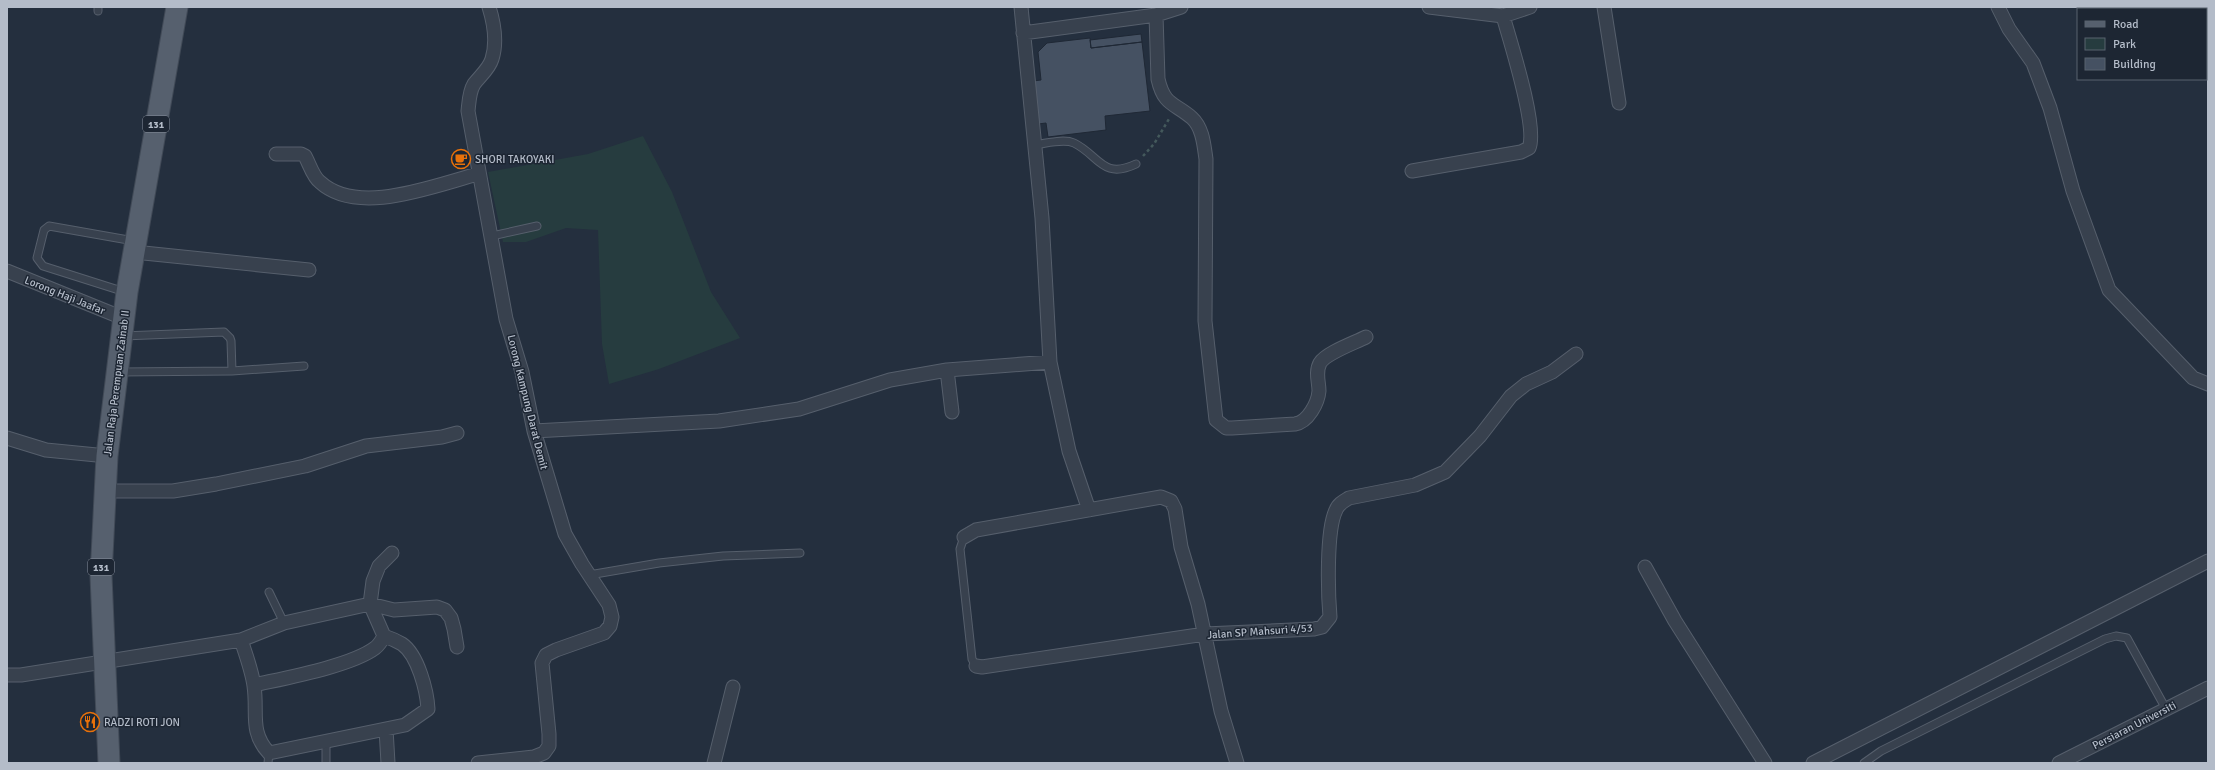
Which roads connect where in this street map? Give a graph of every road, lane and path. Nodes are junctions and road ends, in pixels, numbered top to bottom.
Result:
1 (177, 7) edge
2 (490, 7) edge
3 (1021, 7) edge
4 (1181, 7) edge
5 (1429, 7) edge
6 (1530, 7) edge
7 (1604, 7) edge
8 (1998, 7) edge
9 (1156, 15) junction
10 (1503, 16) junction
11 (1023, 33) junction
12 (1619, 103) dead end
13 (1175, 108) junction
14 (1034, 145) junction
15 (276, 154) dead end
16 (1136, 164) joint
17 (1412, 171) dead end
18 (478, 174) junction
19 (537, 226) dead end
20 (492, 236) junction
21 (135, 247) junction
22 (309, 270) dead end
23 (7, 271) edge
24 (127, 292) junction
25 (122, 327) junction
26 (1366, 337) dead end
27 (1576, 354) dead end
28 (1050, 362) junction
29 (304, 366) dead end
30 (232, 370) junction
31 (947, 370) junction
32 (116, 372) junction
33 (2208, 384) edge
34 (952, 412) dead end
35 (534, 432) junction
36 (457, 433) dead end
37 (7, 438) edge
38 (107, 456) junction
39 (105, 491) junction
40 (1089, 510) junction
41 (964, 537) joint
42 (392, 553) dead end
43 (800, 553) dead end
44 (2208, 561) edge
45 (1645, 567) dead end
46 (589, 575) junction
47 (269, 592) dead end
48 (370, 604) junction
49 (284, 623) junction
50 (1205, 634) junction
51 (384, 636) junction
52 (241, 640) junction
53 (457, 647) dead end
54 (104, 662) junction
55 (976, 666) joint
56 (7, 675) edge
57 (254, 685) junction
58 (733, 687) dead end
59 (2208, 688) edge
60 (2166, 709) junction
61 (386, 729) junction
62 (326, 740) junction
63 (268, 758) edge
64 (109, 763) edge
65 (326, 763) edge
66 (388, 763) edge
67 (478, 763) edge
68 (714, 763) edge
69 (1237, 763) edge
70 (1765, 763) edge
71 (1813, 763) edge
72 (1864, 763) edge
73 (2059, 763) edge

1 - 21 main road, Jalan Raja Perempuan Zainab II / 131
2 - 18 street, Lorong Kampung Darat Demit
3 - 11 street
4 - 9 street
5 - 10 street
6 - 10 street
7 - 12 street
8 - 33 street
9 - 11 street
9 - 13 street
10 - 17 street
11 - 14 street
13 - 16 path
13 - 26 street
14 - 16 lane
14 - 28 street
15 - 18 street
18 - 20 street, Lorong Kampung Darat Demit
19 - 20 lane
20 - 35 street, Lorong Kampung Darat Demit
21 - 22 street
21 - 24 main road, Jalan Raja Perempuan Zainab II / 131
21 - 24 lane
23 - 25 street, Lorong Haji Jaafar
24 - 25 main road, Jalan Raja Perempuan Zainab II / 131
25 - 30 lane
25 - 32 main road, Jalan Raja Perempuan Zainab II / 131
27 - 50 street, Jalan SP Mahsuri 4/53
28 - 31 street
28 - 40 street
29 - 30 lane
30 - 32 lane
31 - 34 street
31 - 35 street
32 - 38 main road, Jalan Raja Perempuan Zainab II / 131
35 - 46 street, Lorong Kampung Darat Demit
36 - 39 street
37 - 38 street
38 - 39 main road, Jalan Raja Perempuan Zainab II / 131
39 - 54 main road, Jalan Raja Perempuan Zainab II / 131
40 - 41 street
40 - 50 street
41 - 55 lane
42 - 48 street
43 - 46 lane
44 - 71 street
45 - 70 street
46 - 67 street, Lorong Kampung Darat Demit
47 - 49 lane
48 - 49 street
48 - 51 street
48 - 53 street
49 - 52 street
50 - 55 street, Jalan SP Mahsuri 4/53
50 - 69 street
51 - 57 street
51 - 61 street
52 - 54 street
52 - 57 street
54 - 56 street
54 - 64 main road, Jalan Raja Perempuan Zainab II / 131
57 - 63 street
58 - 68 street
59 - 60 street, Persiaran Universiti
60 - 72 lane
60 - 73 street, Persiaran Universiti
61 - 62 street
61 - 66 street
62 - 63 street
62 - 65 lane

